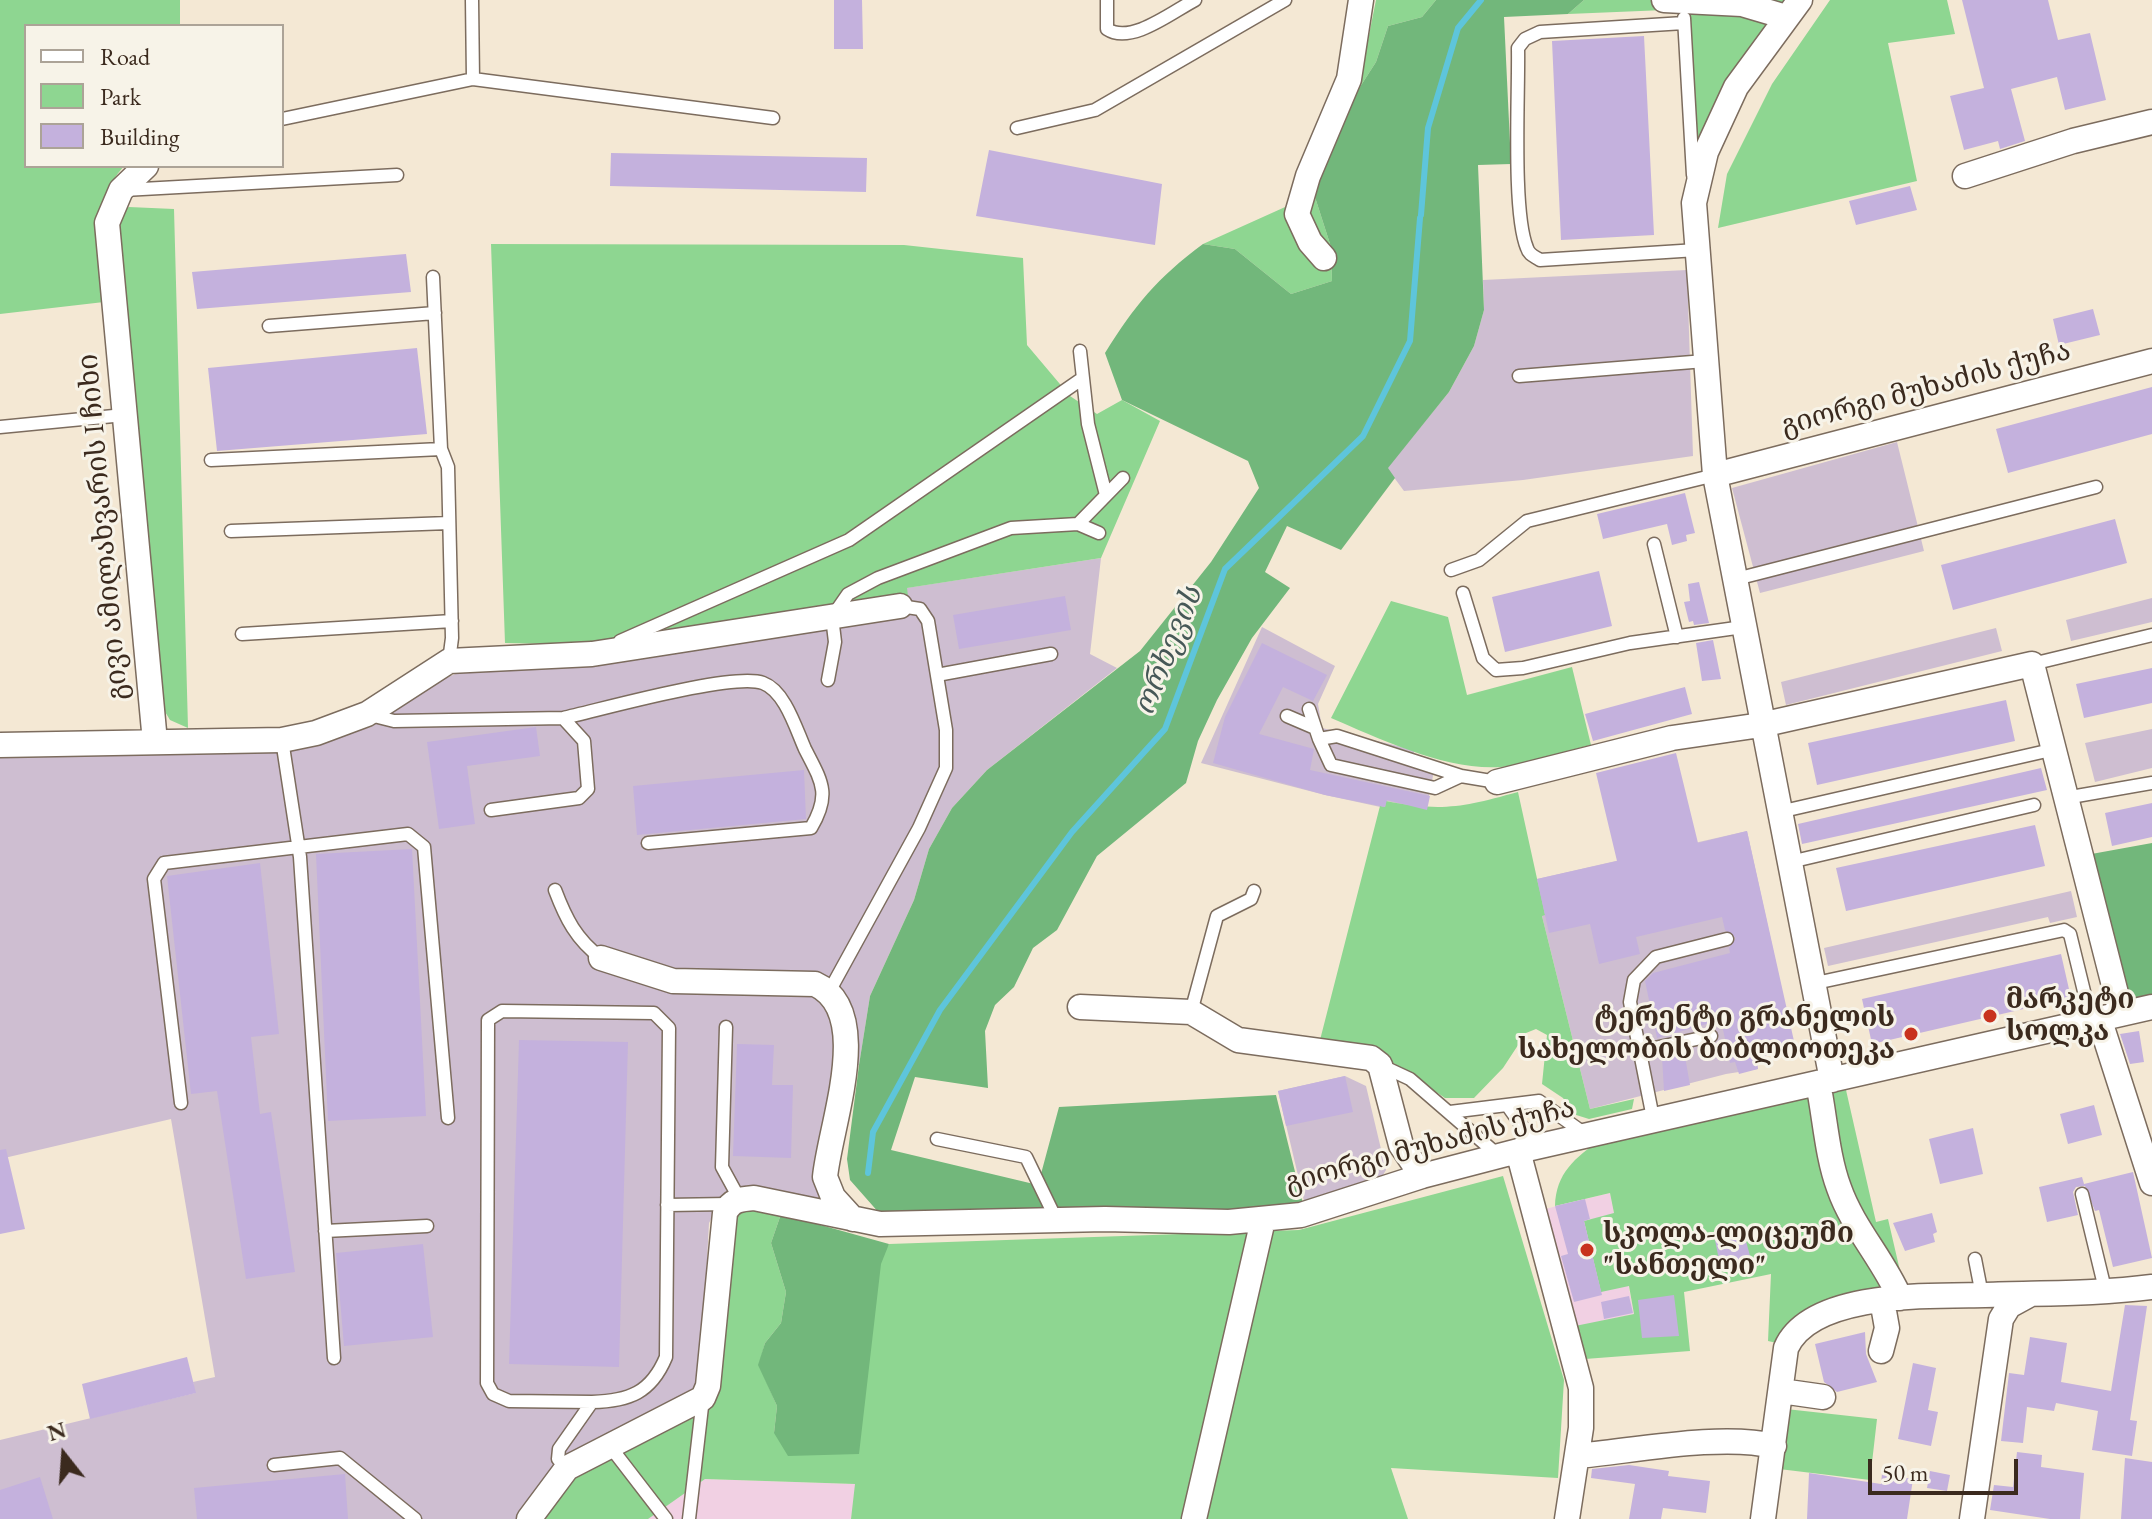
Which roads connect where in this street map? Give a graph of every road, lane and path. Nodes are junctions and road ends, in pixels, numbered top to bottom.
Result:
1 (472, 0) edge
2 (1107, 0) edge
3 (1195, 0) edge
4 (1285, 0) edge
5 (1361, 0) edge
6 (1677, 8) edge
7 (1793, 9) edge
8 (473, 79) junction
9 (773, 118) dead end
10 (284, 119) edge
11 (2152, 122) edge
12 (1017, 128) dead end
13 (144, 168) edge
14 (397, 175) dead end
15 (1965, 176) dead end
16 (121, 190) junction
17 (1694, 203) junction
18 (1697, 250) junction
19 (1324, 258) dead end
20 (433, 277) dead end
21 (435, 313) junction
22 (269, 326) dead end
23 (1080, 351) dead end
24 (1705, 361) junction
25 (2152, 361) edge
26 (1519, 376) dead end
27 (1083, 378) junction
28 (124, 415) junction
29 (0, 427) edge
30 (441, 449) junction
31 (211, 460) dead end
32 (1715, 475) junction
33 (1123, 478) dead end
34 (2096, 487) dead end
35 (1106, 495) junction
36 (449, 523) junction
37 (1078, 524) junction
38 (231, 531) dead end
39 (1099, 533) dead end
40 (1654, 544) dead end
41 (1451, 570) dead end
42 (1736, 579) junction
43 (1463, 593) dead end
44 (900, 606) joint
45 (832, 617) junction
46 (452, 621) junction
47 (1743, 627) junction
48 (242, 634) dead end
49 (2152, 635) edge
50 (1677, 637) junction
51 (592, 654) junction
52 (1051, 654) dead end
53 (449, 661) junction
54 (2032, 664) junction
55 (937, 675) junction
56 (828, 680) dead end
57 (1309, 709) dead end
58 (367, 714) junction
59 (1287, 716) dead end
60 (563, 718) junction
61 (1761, 725) junction
62 (1317, 733) junction
63 (282, 740) junction
64 (155, 742) junction
65 (0, 745) edge
66 (2051, 750) junction
67 (1461, 776) junction
68 (1497, 782) joint
69 (2152, 783) edge
70 (2064, 799) junction
71 (2034, 805) dead end
72 (491, 810) dead end
73 (1779, 812) junction
74 (648, 843) dead end
75 (298, 847) junction
76 (1790, 862) junction
77 (555, 890) dead end
78 (1254, 891) dead end
79 (1727, 939) dead end
80 (601, 958) joint
81 (1811, 984) junction
82 (830, 990) junction
83 (1080, 1007) dead end
84 (2152, 1007) edge
85 (1191, 1012) junction
86 (2104, 1017) junction
87 (726, 1027) dead end
88 (1711, 1036) dead end
89 (1640, 1051) junction
90 (1380, 1065) junction
91 (1825, 1082) junction
92 (181, 1103) dead end
93 (1507, 1105) junction
94 (1450, 1112) junction
95 (448, 1118) dead end
96 (1653, 1118) junction
97 (1585, 1134) junction
98 (937, 1139) dead end
99 (1518, 1151) junction
100 (1422, 1176) junction
101 (2152, 1183) edge
102 (2082, 1194) dead end
103 (741, 1201) junction
104 (667, 1205) junction
105 (853, 1219) junction
106 (1263, 1220) junction
107 (1057, 1221) junction
108 (427, 1226) dead end
109 (325, 1231) junction
110 (1975, 1259) dead end
111 (2152, 1287) edge
112 (2105, 1289) junction
113 (2033, 1293) junction
114 (1982, 1295) junction
115 (1891, 1299) junction
116 (1881, 1351) dead end
117 (334, 1358) dead end
118 (1781, 1391) junction
119 (1823, 1397) dead end
120 (703, 1398) junction
121 (592, 1402) junction
122 (609, 1445) junction
123 (1774, 1446) junction
124 (1577, 1456) junction
125 (274, 1465) dead end
126 (567, 1468) junction
127 (415, 1519) edge
128 (529, 1519) edge
129 (666, 1519) edge
130 (689, 1519) edge
131 (1194, 1519) edge
132 (1567, 1519) edge
133 (1763, 1519) edge
134 (1972, 1519) edge

1 - 8 lane
2 - 3 lane
4 - 12 lane
5 - 19 street
6 - 7 street
6 - 17 lane
6 - 18 lane
7 - 17 street
8 - 9 lane
8 - 10 lane
11 - 15 street
13 - 16 street, გივი ამილახვარის I ჩიხი
14 - 16 lane
16 - 28 street, გივი ამილახვარის I ჩიხი
17 - 18 street
18 - 24 street
20 - 21 lane
21 - 22 lane
21 - 30 lane
23 - 27 lane
24 - 26 lane
24 - 32 street
25 - 32 street, გიორგი მუხაძის ქუჩა
27 - 35 lane
27 - 51 lane
28 - 29 lane
28 - 64 street, გივი ამილახვარის I ჩიხი
30 - 31 lane
30 - 36 lane
32 - 41 lane
32 - 42 street
33 - 35 lane
34 - 42 lane
35 - 37 lane
36 - 38 lane
36 - 46 lane
37 - 39 lane
37 - 45 lane
40 - 50 lane
42 - 47 street
43 - 50 lane
44 - 45 street
44 - 55 lane
45 - 51 street
45 - 56 lane
46 - 48 lane
46 - 53 lane
47 - 50 lane
47 - 61 street
49 - 54 lane
51 - 53 street
52 - 55 lane
53 - 58 street
54 - 61 street
54 - 66 street
55 - 82 lane
57 - 62 lane
58 - 60 lane
58 - 63 street
59 - 62 lane
60 - 72 lane
60 - 74 lane
61 - 68 street
61 - 73 street
62 - 67 lane
62 - 67 lane
63 - 64 street
63 - 75 lane
64 - 65 street, გივი ამილახვარის I ჩიხი
66 - 70 street
66 - 73 lane
67 - 68 lane
69 - 70 lane
70 - 86 street
71 - 76 lane
73 - 76 street
75 - 92 lane
75 - 95 lane
75 - 109 lane
76 - 81 street
77 - 80 lane
78 - 85 lane
79 - 89 lane
80 - 82 street
81 - 86 lane
81 - 91 street
82 - 105 street
83 - 85 street
84 - 86 street, გიორგი მუხაძის ქუჩა
85 - 90 street
86 - 91 street, გიორგი მუხაძის ქუჩა
86 - 101 street
87 - 103 lane
88 - 89 lane
89 - 96 lane
90 - 94 lane
90 - 100 street
91 - 96 street, გიორგი მუხაძის ქუჩა
91 - 115 street
93 - 94 lane
93 - 97 lane
93 - 99 lane
94 - 99 lane
96 - 97 street, გიორგი მუხაძის ქუჩა
97 - 99 street, გიორგი მუხაძის ქუჩა
98 - 107 lane
99 - 100 street, გიორგი მუხაძის ქუჩა
99 - 124 street
100 - 106 street, გიორგი მუხაძის ქუჩა
102 - 112 lane
103 - 104 lane
103 - 105 street, გიორგი მუხაძის ქუჩა
103 - 120 street
104 - 121 lane
104 - 121 lane
105 - 107 street, გიორგი მუხაძის ქუჩა
106 - 107 street, გიორგი მუხაძის ქუჩა
106 - 131 street
108 - 109 lane
109 - 117 lane
110 - 114 lane
111 - 112 street
112 - 113 street
113 - 114 street
113 - 134 street
114 - 115 street
115 - 116 street
115 - 118 street
118 - 119 street
118 - 123 street
120 - 122 street
120 - 130 lane
121 - 126 lane
122 - 126 street
122 - 129 lane
123 - 124 street
123 - 133 street
124 - 132 street
125 - 127 lane
126 - 128 street

